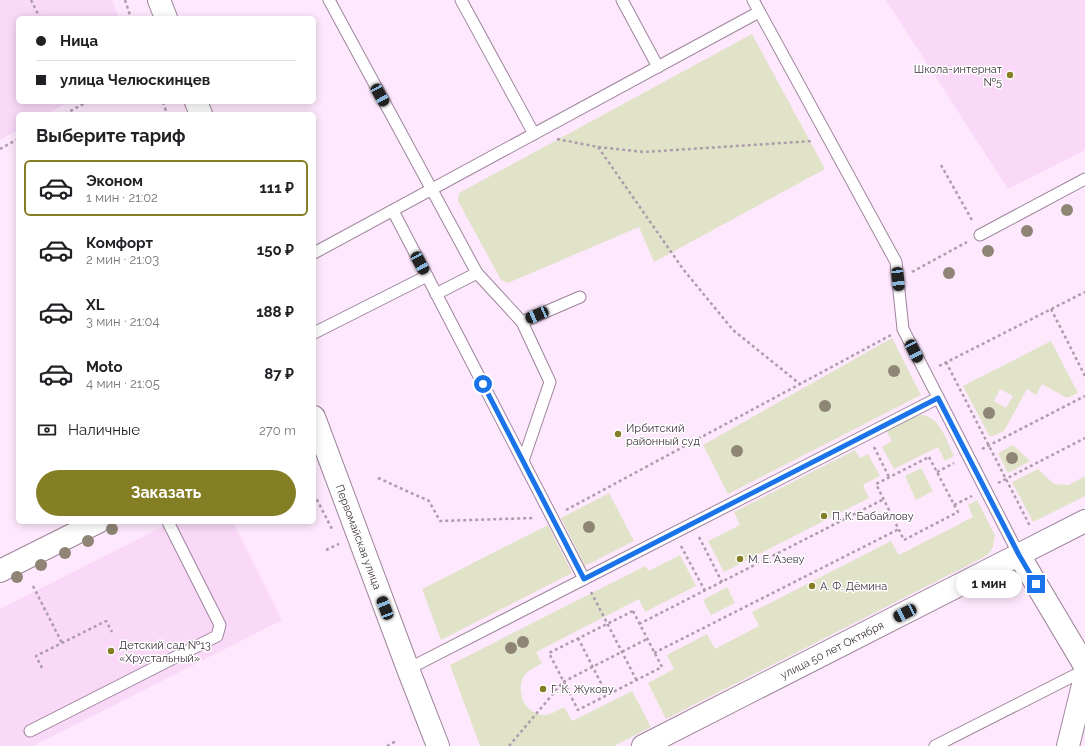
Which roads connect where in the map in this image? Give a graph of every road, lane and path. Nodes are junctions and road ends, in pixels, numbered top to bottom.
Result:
1 (30, 0) edge
2 (124, 0) edge
3 (159, 0) edge
4 (329, 0) edge
5 (461, 0) edge
6 (622, 0) edge
7 (753, 0) edge
8 (759, 12) junction
9 (39, 16) edge
10 (130, 16) edge
11 (165, 16) edge
12 (658, 67) junction
13 (82, 104) edge
14 (68, 112) edge
15 (534, 134) junction
16 (16, 140) edge
17 (829, 140) junction
18 (598, 147) junction
19 (0, 148) edge
20 (942, 165) dead end
21 (1085, 179) edge
22 (432, 189) junction
23 (392, 210) junction
24 (980, 235) junction
25 (316, 252) edge
26 (477, 273) junction
27 (427, 276) junction
28 (898, 279) junction
29 (1085, 292) edge
30 (436, 294) junction
31 (580, 297) dead end
32 (1051, 309) junction
33 (522, 322) junction
34 (903, 329) junction
35 (316, 332) edge
36 (946, 362) junction
37 (926, 373) junction
38 (1085, 376) edge
39 (800, 384) junction
40 (1085, 396) edge
41 (938, 398) junction
42 (316, 422) edge
43 (867, 434) junction
44 (1085, 438) edge
45 (988, 445) junction
46 (968, 456) junction
47 (523, 461) junction
48 (937, 472) junction
49 (889, 477) junction
50 (378, 478) dead end
51 (1005, 479) junction
52 (985, 489) junction
53 (316, 498) edge
54 (884, 499) junction
55 (954, 505) junction
56 (553, 517) junction
57 (1085, 522) edge
58 (94, 524) edge
59 (169, 524) edge
60 (692, 524) junction
61 (899, 529) junction
62 (332, 530) dead end
63 (675, 533) junction
64 (339, 544) dead end
65 (1039, 544) junction
66 (326, 550) dead end
67 (1019, 555) junction
68 (0, 571) edge
69 (584, 579) junction
70 (722, 582) junction
71 (33, 586) dead end
72 (704, 591) junction
73 (607, 623) junction
74 (639, 624) junction
75 (112, 632) dead end
76 (578, 638) junction
77 (647, 639) junction
78 (62, 643) junction
79 (622, 652) junction
80 (654, 653) junction
81 (1085, 666) edge
82 (593, 667) junction
83 (42, 668) dead end
84 (408, 669) junction
85 (1085, 670) edge
86 (1085, 678) edge
87 (637, 681) junction
88 (563, 682) junction
89 (607, 695) junction
90 (30, 731) dead end
91 (396, 741) dead end
92 (387, 746) edge
93 (438, 746) edge
94 (509, 746) edge
95 (643, 746) edge
96 (935, 746) edge
97 (1068, 746) edge

1 - 9 path
2 - 10 path
3 - 11 street
4 - 22 lane
5 - 15 lane
6 - 12 lane
7 - 8 lane
8 - 12 lane
8 - 17 lane
12 - 15 lane
13 - 14 path
15 - 18 path
15 - 22 lane
16 - 19 path
17 - 18 path
17 - 28 lane
18 - 39 path
20 - 24 path
21 - 24 lane
22 - 23 lane
22 - 26 lane
23 - 25 lane
23 - 27 lane
24 - 28 path
26 - 30 lane
26 - 33 lane
27 - 30 lane
27 - 35 lane
28 - 34 lane
29 - 32 path
30 - 47 lane
31 - 33 lane
32 - 36 path
32 - 38 path
33 - 47 lane
34 - 37 lane
34 - 39 path
36 - 37 path
36 - 45 path
37 - 41 lane
39 - 56 path
40 - 45 path
41 - 43 lane
41 - 46 lane
42 - 84 street, Первомайская улица
43 - 49 path
43 - 60 lane
44 - 51 path
45 - 46 path
45 - 51 path
46 - 48 path
46 - 52 lane
47 - 56 lane
48 - 49 path
48 - 55 path
49 - 54 path
50 - 56 path
51 - 52 path
51 - 65 path
52 - 55 path
52 - 67 lane
53 - 62 path
54 - 61 path
54 - 70 path
55 - 61 path
56 - 69 lane
57 - 65 street, улица 50 лет Октября
58 - 68 street
59 - 90 lane
60 - 63 lane
60 - 70 path
61 - 80 path
63 - 69 lane
63 - 72 path
64 - 66 path
65 - 67 street, улица 50 лет Октября
67 - 81 street
67 - 95 street, улица 50 лет Октября
69 - 73 path
69 - 84 lane
70 - 72 path
71 - 78 path
72 - 74 path
73 - 74 path
73 - 76 path
73 - 79 path
74 - 77 path
75 - 78 path
76 - 82 path
76 - 88 path
77 - 79 path
77 - 80 path
78 - 83 path
79 - 82 path
79 - 87 path
80 - 87 path
82 - 88 path
82 - 89 path
84 - 93 street, Первомайская улица
85 - 96 lane
86 - 97 street
87 - 89 path
88 - 89 path
88 - 94 path
91 - 92 path

